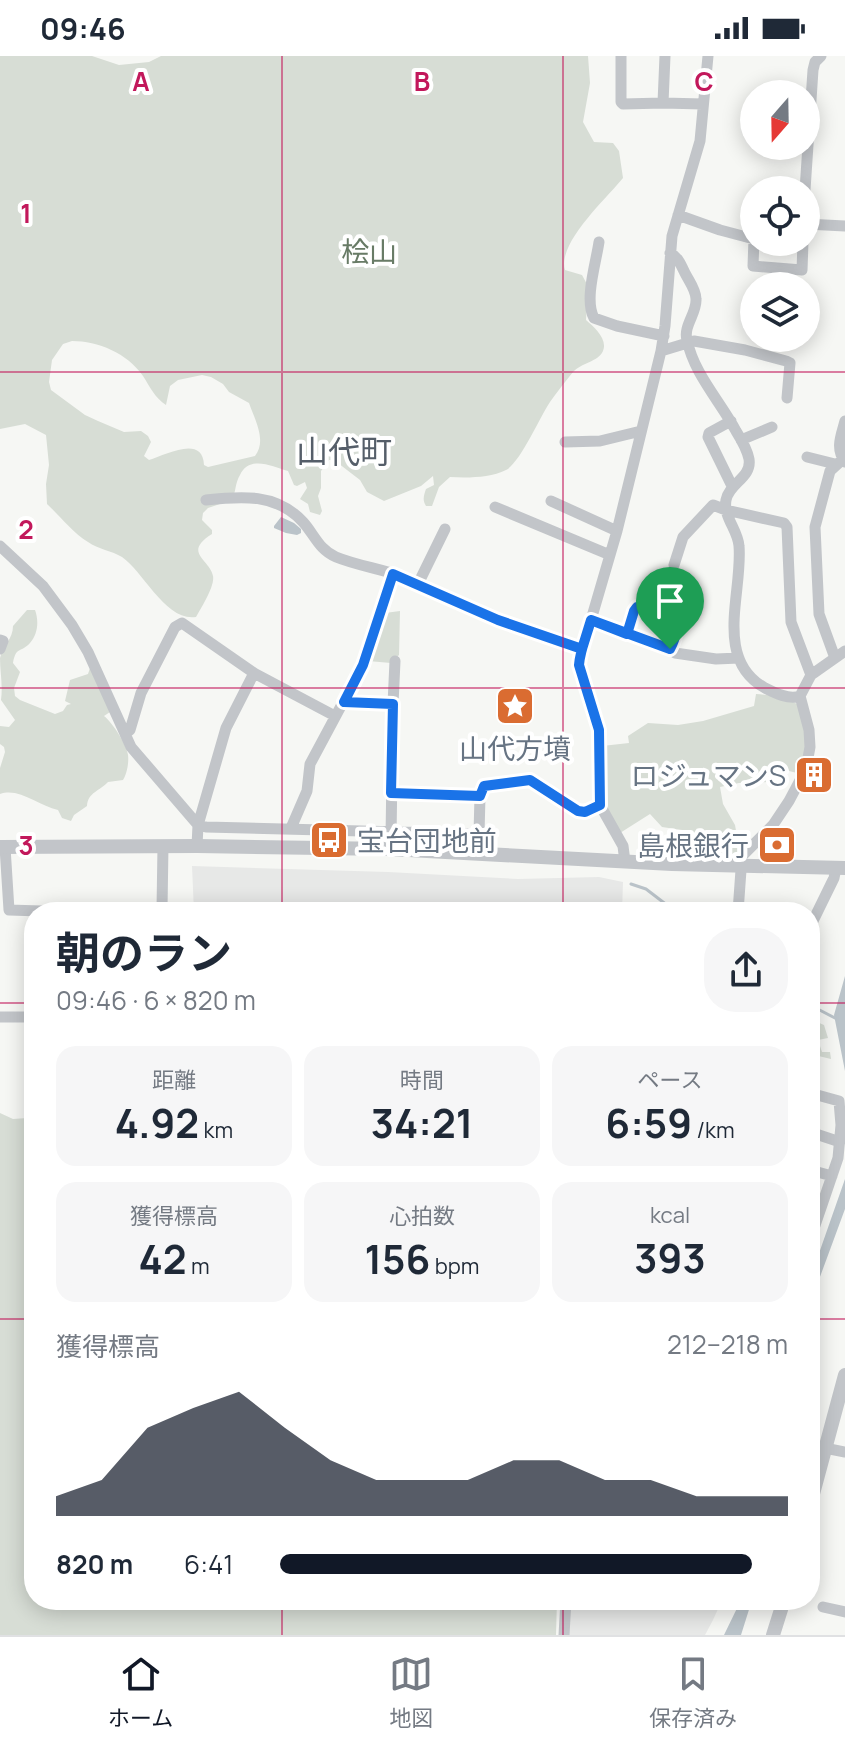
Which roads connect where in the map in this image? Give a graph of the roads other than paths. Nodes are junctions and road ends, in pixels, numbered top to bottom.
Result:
1 (621, 56) edge
2 (665, 56) edge
3 (708, 56) edge
4 (821, 56) edge
5 (663, 103) junction
6 (703, 104) junction
7 (806, 176) edge
8 (678, 215) junction
9 (820, 225) edge
10 (845, 226) edge
11 (740, 235) edge
12 (599, 242) dead end
13 (670, 253) junction
14 (753, 256) edge
15 (802, 256) edge
16 (664, 336) junction
17 (687, 343) junction
18 (661, 351) junction
19 (787, 398) dead end
20 (731, 421) junction
21 (845, 421) edge
22 (772, 427) dead end
23 (641, 431) junction
24 (741, 440) junction
25 (565, 442) dead end
26 (807, 457) dead end
27 (841, 461) edge
28 (732, 486) junction
29 (206, 500) dead end
30 (551, 501) dead end
31 (495, 507) dead end
32 (726, 510) junction
33 (445, 529) dead end
34 (617, 531) junction
35 (0, 546) edge
36 (610, 555) junction
37 (674, 565) dead end
38 (393, 574) junction
39 (418, 584) junction
40 (591, 620) junction
41 (627, 634) junction
42 (0, 640) edge
43 (0, 649) edge
44 (582, 649) junction
45 (670, 649) junction
46 (840, 655) edge
47 (739, 658) junction
48 (395, 661) dead end
49 (254, 673) junction
50 (811, 675) junction
51 (800, 696) junction
52 (344, 702) junction
53 (393, 704) junction
54 (335, 716) junction
55 (125, 734) junction
56 (391, 793) junction
57 (480, 796) junction
58 (600, 805) junction
59 (198, 825) junction
60 (291, 828) junction
61 (391, 831) junction
62 (479, 834) junction
63 (163, 846) junction
64 (197, 846) junction
65 (2, 847) edge
66 (390, 849) junction
67 (478, 852) junction
68 (625, 862) junction
69 (742, 867) junction
70 (840, 868) edge
71 (162, 902) edge
72 (739, 902) edge
73 (820, 907) edge
74 (24, 910) edge
75 (0, 1017) edge
76 (24, 1017) edge
77 (820, 1096) edge
78 (820, 1135) edge
79 (840, 1142) junction
80 (820, 1173) edge
81 (832, 1176) junction
82 (820, 1199) edge
83 (845, 1375) edge
84 (820, 1442) edge
85 (820, 1447) edge
86 (845, 1452) edge
87 (823, 1607) dead end
88 (565, 1610) edge
89 (781, 1610) edge
90 (845, 1612) edge
91 (564, 1635) edge
92 (773, 1635) edge

1 - 5 street
2 - 5 street
3 - 6 street
4 - 7 street
5 - 6 street
6 - 8 street
8 - 11 street
8 - 13 street
9 - 10 street
12 - 16 street
13 - 16 street
13 - 17 street
14 - 15 street
16 - 18 street
17 - 18 street
17 - 19 street
17 - 20 street
18 - 23 street
20 - 24 street
20 - 28 street
21 - 27 street
22 - 24 street
23 - 25 street
23 - 34 street
24 - 28 street
26 - 27 street
27 - 46 street
28 - 32 street
29 - 38 street
30 - 34 street
31 - 36 street
32 - 37 street
32 - 47 street
32 - 50 street
33 - 39 street
34 - 36 street
35 - 55 street
36 - 40 street
38 - 39 street
38 - 52 street
39 - 44 street
40 - 41 street
40 - 44 street
41 - 45 street
41 - 45 street
42 - 43 street
44 - 58 street
45 - 47 street
46 - 50 street
47 - 51 street
48 - 53 street
49 - 54 street
49 - 55 street
49 - 59 street
50 - 51 street
51 - 69 street
52 - 53 street
52 - 54 street
53 - 56 street
54 - 60 street
55 - 59 street
56 - 57 street
56 - 61 street
57 - 58 street
57 - 62 street
58 - 68 street
59 - 60 street
59 - 64 street
60 - 61 street
61 - 62 street
61 - 66 street
62 - 67 street
63 - 64 street
63 - 65 street
63 - 71 street
64 - 66 street
65 - 74 street
66 - 67 street
67 - 68 street
68 - 69 street
69 - 70 street
69 - 72 street
70 - 73 street
75 - 76 street
77 - 79 street
78 - 79 street
79 - 81 street
80 - 81 street
81 - 82 street
83 - 84 street
85 - 86 street
87 - 90 street
88 - 91 street
89 - 92 street

